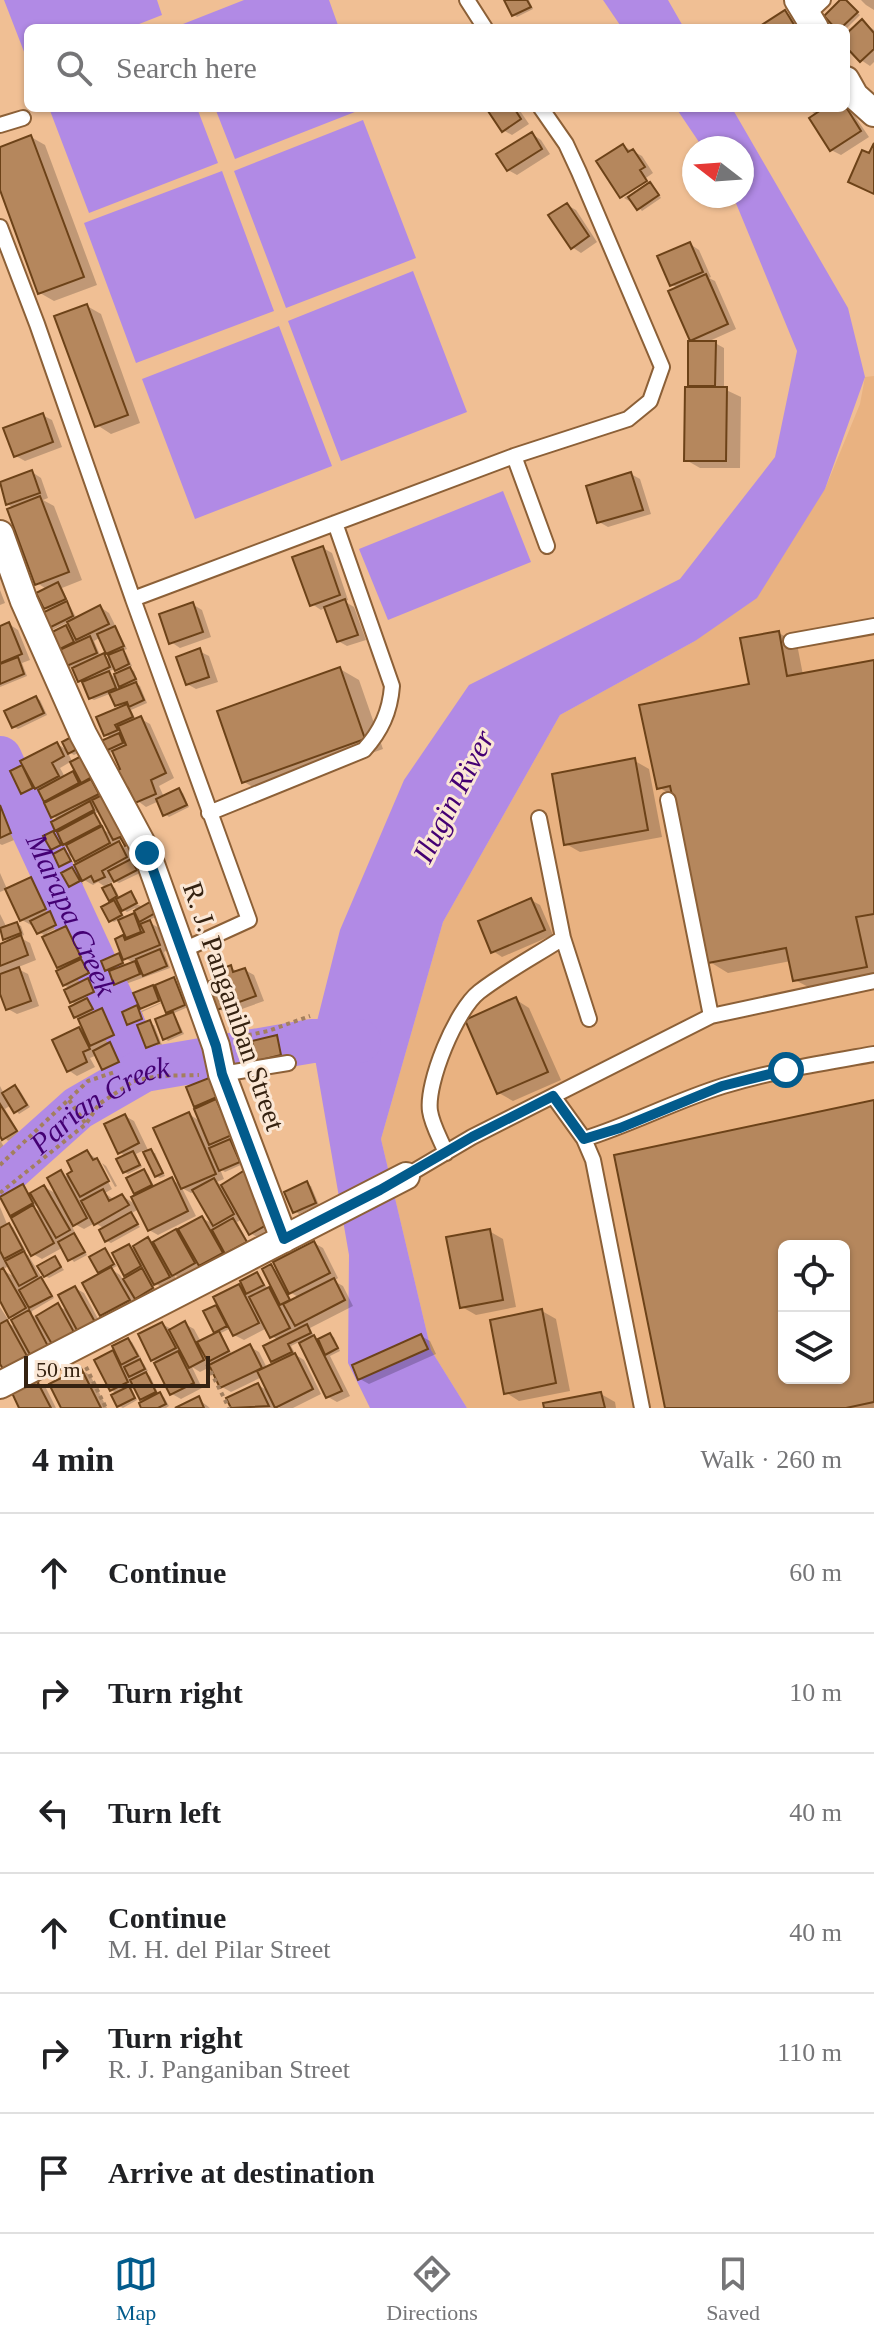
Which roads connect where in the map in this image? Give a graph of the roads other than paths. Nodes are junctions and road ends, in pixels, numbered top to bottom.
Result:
1 (467, 0) edge
2 (482, 24) edge
3 (850, 87) edge
4 (544, 112) edge
5 (874, 113) edge
6 (23, 118) dead end
7 (0, 125) edge
8 (0, 227) edge
9 (514, 456) junction
10 (335, 523) junction
11 (0, 534) edge
12 (547, 546) dead end
13 (133, 599) junction
14 (874, 626) edge
15 (791, 641) dead end
16 (668, 800) dead end
17 (209, 813) junction
18 (539, 818) dead end
19 (563, 938) junction
20 (181, 951) junction
21 (874, 981) edge
22 (711, 1016) junction
23 (589, 1019) dead end
24 (874, 1054) edge
25 (218, 1058) junction
26 (288, 1063) dead end
27 (553, 1096) junction
28 (584, 1139) junction
29 (446, 1153) junction
30 (406, 1176) joint
31 (284, 1239) junction
32 (0, 1385) edge
33 (642, 1408) edge

1 - 2 lane
3 - 5 street
4 - 9 lane
6 - 7 lane
8 - 13 lane
9 - 10 lane
9 - 12 lane
10 - 13 lane
10 - 17 lane
11 - 20 street, R. J. Panganiban Street
13 - 17 lane
14 - 15 lane
16 - 22 lane
17 - 20 lane
18 - 19 lane
19 - 23 lane
19 - 29 lane
20 - 25 street, R. J. Panganiban Street
21 - 22 lane
22 - 27 lane
24 - 28 lane
25 - 26 lane
25 - 31 street, R. J. Panganiban Street
27 - 28 lane
27 - 29 lane
28 - 33 lane
29 - 30 lane
30 - 31 street
31 - 32 street

